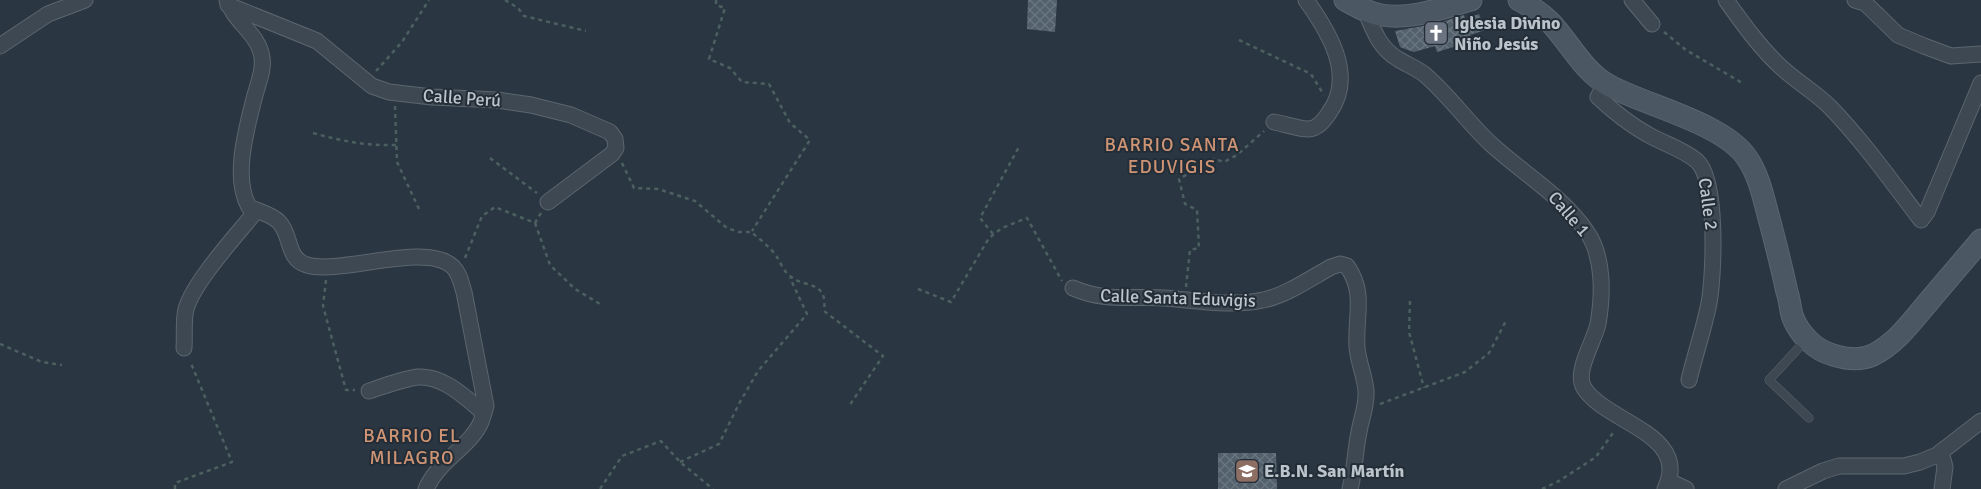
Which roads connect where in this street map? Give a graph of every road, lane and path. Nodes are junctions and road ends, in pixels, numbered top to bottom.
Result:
1 (85, 0) edge
2 (429, 0) edge
3 (505, 0) edge
4 (716, 0) edge
5 (1306, 0) edge
6 (1345, 0) edge
7 (1472, 0) edge
8 (1519, 0) edge
9 (1632, 0) edge
10 (1726, 0) edge
11 (1855, 0) edge
12 (228, 2) edge
13 (1365, 10) junction
14 (1652, 24) joint
15 (586, 31) dead end
16 (1240, 40) dead end
17 (0, 46) edge
18 (1981, 54) edge
19 (366, 81) junction
20 (1981, 83) edge
21 (1605, 84) junction
22 (1744, 84) dead end
23 (394, 92) junction
24 (1332, 109) junction
25 (1274, 122) joint
26 (313, 133) dead end
27 (396, 145) junction
28 (1020, 145) dead end
29 (616, 148) junction
30 (490, 158) dead end
31 (548, 202) junction
32 (420, 209) dead end
33 (256, 211) junction
34 (535, 222) junction
35 (751, 232) junction
36 (993, 234) junction
37 (1981, 240) edge
38 (328, 267) junction
39 (459, 274) junction
40 (790, 277) junction
41 (1073, 288) joint
42 (918, 289) dead end
43 (1184, 300) junction
44 (1410, 301) dead end
45 (600, 304) dead end
46 (1507, 319) dead end
47 (1807, 339) junction
48 (0, 344) edge
49 (184, 348) joint
50 (62, 365) dead end
51 (1689, 380) dead end
52 (1424, 388) junction
53 (369, 391) joint
54 (849, 406) dead end
55 (1365, 409) junction
56 (484, 413) junction
57 (1623, 418) junction
58 (1809, 418) dead end
59 (1981, 421) edge
60 (1941, 452) junction
61 (680, 462) junction
62 (1667, 485) edge
63 (175, 489) edge
64 (426, 489) edge
65 (600, 489) edge
66 (713, 489) edge
67 (1350, 489) edge
68 (1542, 489) edge
69 (1686, 489) edge
70 (1786, 489) edge
71 (1942, 489) edge

1 - 17 street
2 - 19 path
3 - 15 path
4 - 35 path
5 - 24 street
6 - 13 main road
7 - 13 main road
8 - 21 main road
9 - 14 street
10 - 20 street
11 - 18 street
12 - 19 street, Calle Perú
12 - 33 street
13 - 57 street, Calle 1
14 - 22 path
16 - 24 path
19 - 23 street, Calle Perú
21 - 47 main road
21 - 51 street, Calle 2
23 - 27 path
23 - 29 street, Calle Perú
24 - 25 street
25 - 43 path
26 - 27 path
27 - 32 path
28 - 36 path
29 - 31 street
29 - 35 path
30 - 31 path
31 - 34 path
33 - 38 street
33 - 49 street
34 - 39 path
34 - 45 path
35 - 40 path
36 - 41 path
36 - 42 path
37 - 47 main road
38 - 39 street
38 - 53 path
39 - 56 street
40 - 54 path
40 - 61 path
41 - 43 street, Calle Santa Eduvigis
43 - 55 street, Calle Santa Eduvigis
44 - 52 path
46 - 52 path
47 - 58 lane
48 - 50 path
49 - 63 path
52 - 55 path
53 - 56 street
55 - 67 street, Calle Santa Eduvigis
56 - 64 street
57 - 62 street, Calle 1
57 - 68 path
59 - 60 street
60 - 70 street
60 - 71 street
61 - 65 path
61 - 66 path
62 - 69 street

